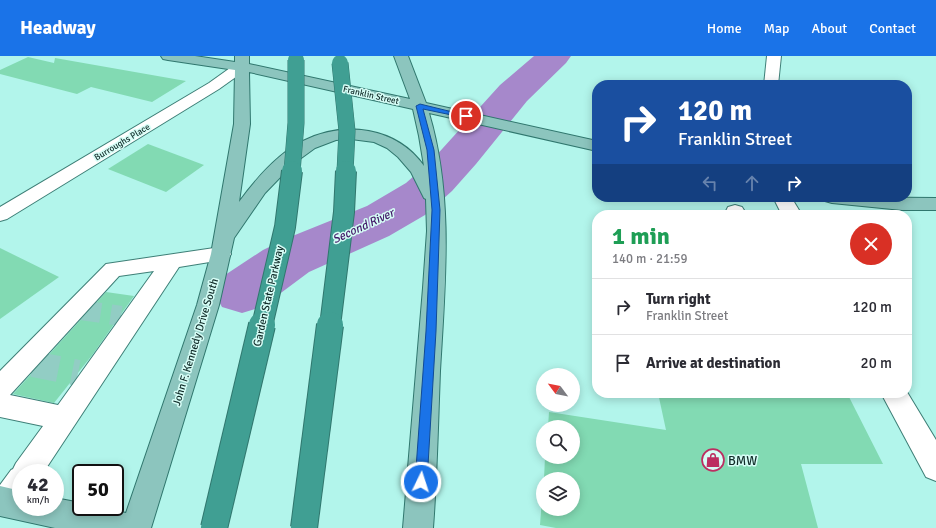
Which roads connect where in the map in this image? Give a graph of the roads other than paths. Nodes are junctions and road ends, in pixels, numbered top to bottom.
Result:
1 (168, 56) edge
2 (401, 56) edge
3 (774, 56) edge
4 (296, 60) dead end
5 (242, 61) edge
6 (340, 63) dead end
7 (772, 80) edge
8 (420, 106) junction
9 (592, 145) edge
10 (884, 202) edge
11 (936, 204) edge
12 (436, 210) junction
13 (0, 215) edge
14 (223, 247) junction
15 (172, 261) junction
16 (0, 388) edge
17 (897, 398) edge
18 (0, 404) edge
19 (64, 418) junction
20 (32, 464) edge
21 (936, 467) edge
22 (64, 512) edge
23 (124, 528) edge
24 (136, 528) edge
25 (214, 528) edge
26 (304, 528) edge
27 (418, 528) edge

1 - 5 main road, Franklin Street
2 - 8 main road
3 - 7 street
4 - 25 highway, Garden State Parkway, bridge
5 - 8 main road, Franklin Street
5 - 13 street, Burroughs Place
5 - 14 main road, John F. Kennedy Drive South
6 - 26 highway, bridge
8 - 9 main road, Franklin Street
8 - 12 main road
10 - 11 main road
12 - 14 main road
12 - 27 main road
14 - 15 street
14 - 24 main road, John F. Kennedy Drive South
15 - 16 street
15 - 19 street
17 - 21 street
18 - 19 street
19 - 20 street
22 - 23 main road

